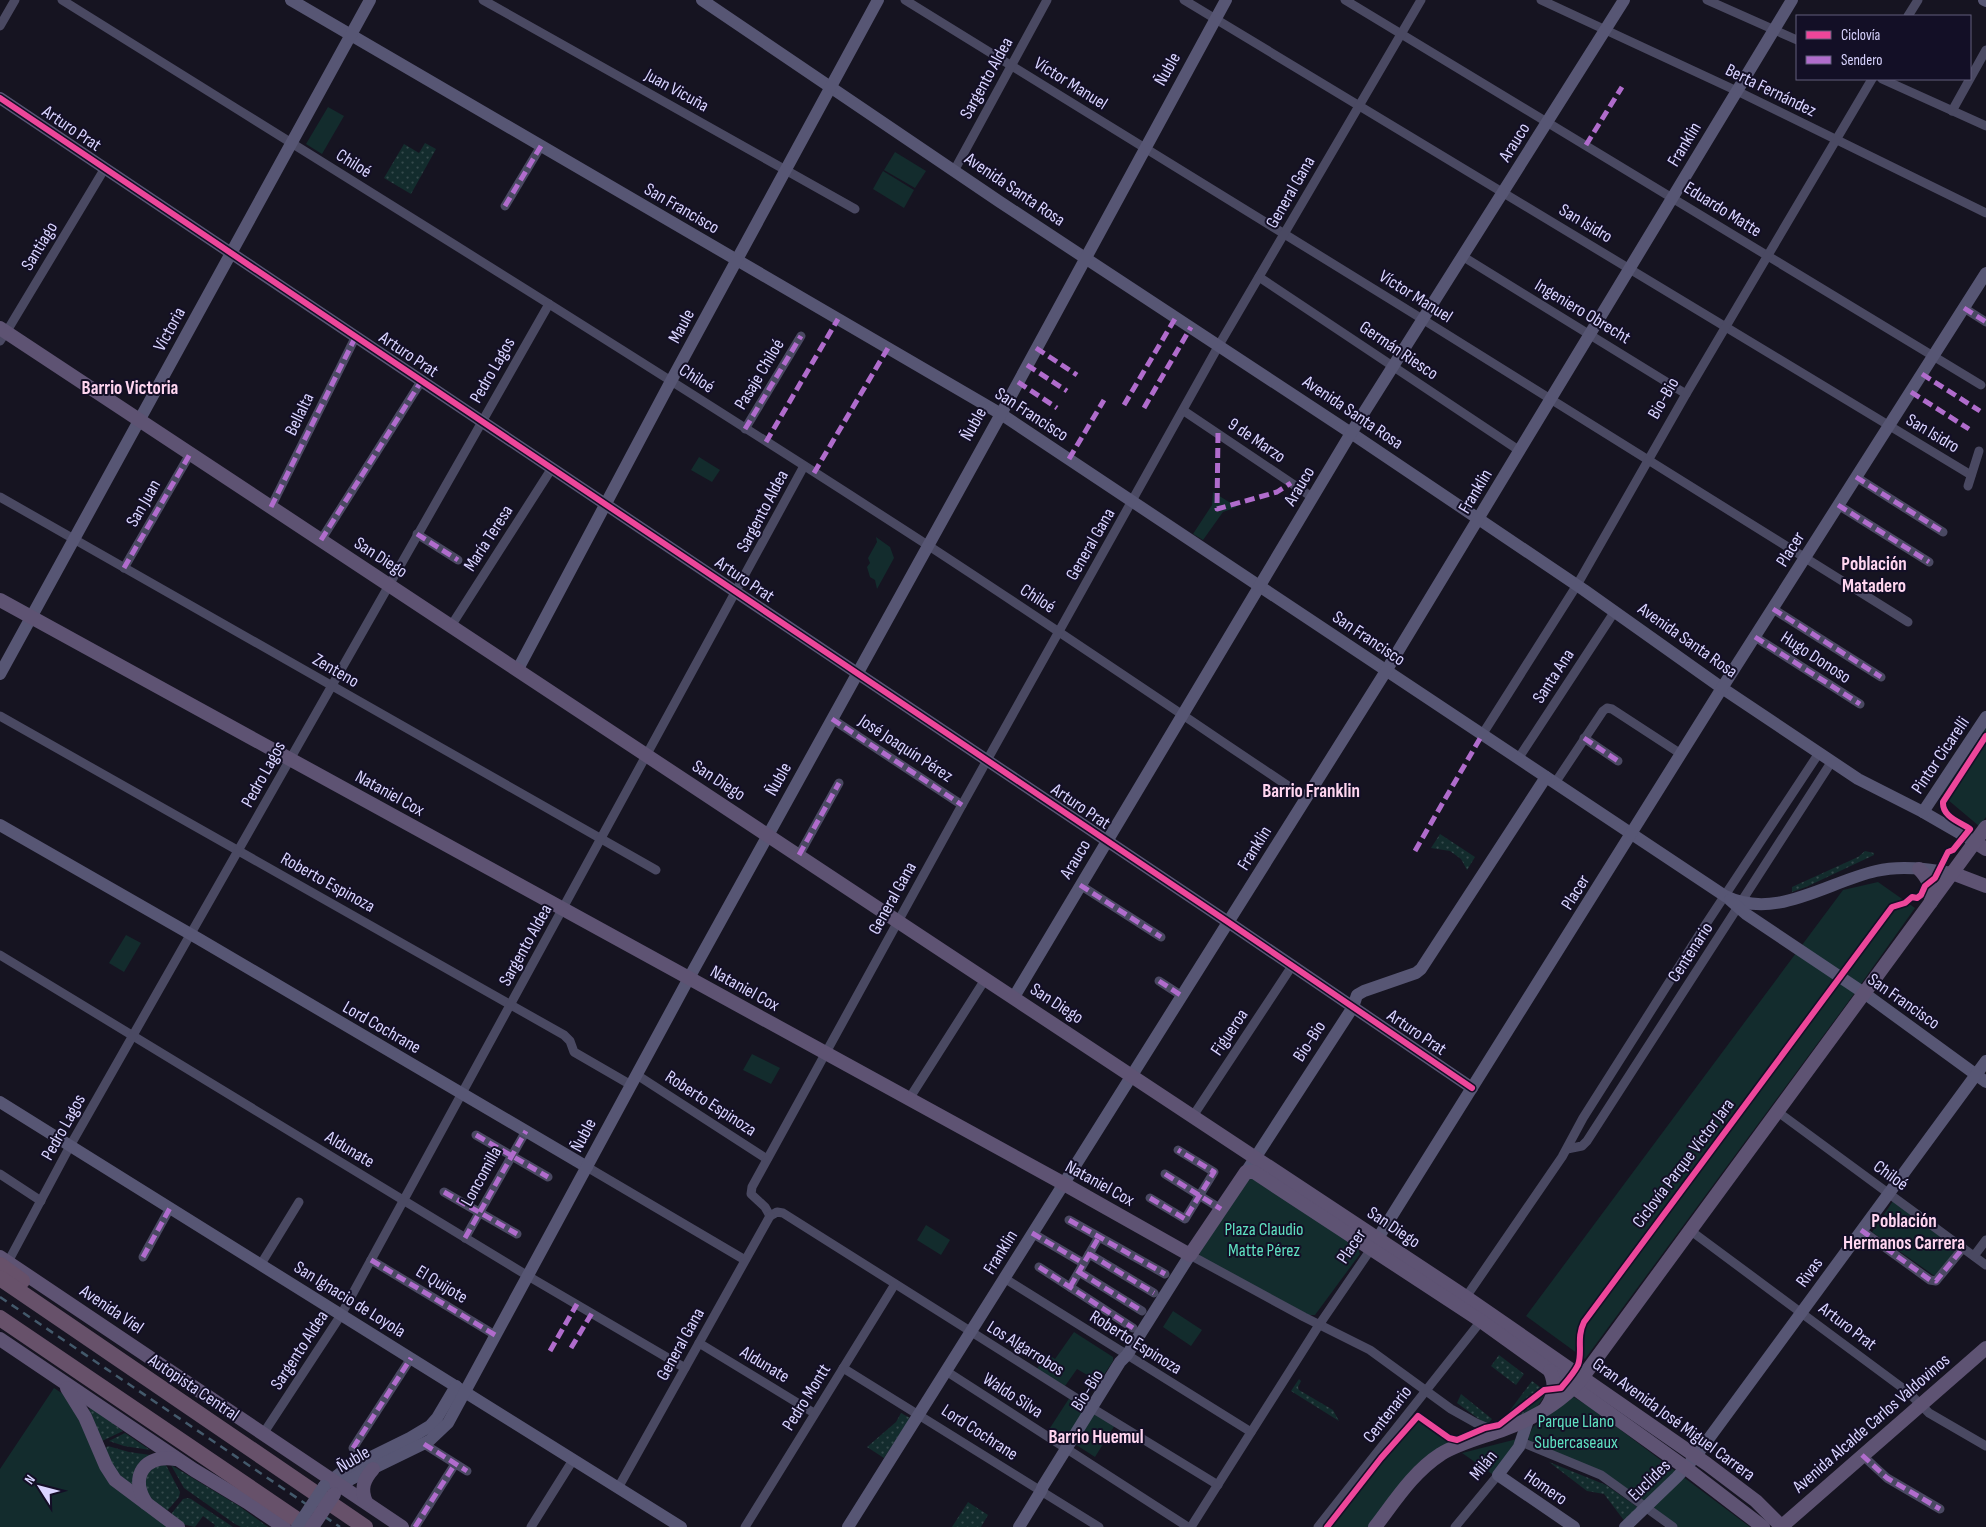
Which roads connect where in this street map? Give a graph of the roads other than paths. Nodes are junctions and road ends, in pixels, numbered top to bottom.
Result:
1 (15, 0) edge
2 (62, 0) edge
3 (291, 0) edge
4 (370, 0) edge
5 (483, 0) edge
6 (702, 0) edge
7 (878, 0) edge
8 (905, 0) edge
9 (1047, 0) edge
10 (1184, 0) edge
11 (1226, 0) edge
12 (1345, 0) edge
13 (1420, 0) edge
14 (1541, 0) edge
15 (1624, 0) edge
16 (1707, 0) edge
17 (1792, 0) edge
18 (1918, 0) edge
19 (1909, 15) edge
20 (1216, 19) junction
21 (0, 26) edge
22 (1774, 29) junction
23 (1605, 30) junction
24 (1401, 34) junction
25 (350, 35) junction
26 (1796, 40) edge
27 (1986, 50) edge
28 (1012, 66) junction
29 (1971, 77) edge
30 (1871, 80) edge
31 (1884, 80) edge
32 (1969, 80) edge
33 (830, 88) junction
34 (1737, 91) junction
35 (0, 98) edge
36 (1359, 106) junction
37 (1952, 111) junction
38 (1547, 122) junction
39 (1986, 126) edge
40 (1837, 140) junction
41 (291, 143) junction
42 (541, 146) junction
43 (1145, 148) junction
44 (105, 168) junction
45 (786, 170) junction
46 (954, 171) junction
47 (1503, 192) junction
48 (1673, 197) junction
49 (505, 206) dead end
50 (855, 209) dead end
51 (1986, 213) edge
52 (1284, 234) junction
53 (231, 252) junction
54 (1462, 256) junction
55 (1768, 256) junction
56 (1085, 259) junction
57 (737, 260) junction
58 (1630, 269) junction
59 (1986, 273) edge
60 (1259, 277) junction
61 (548, 304) junction
62 (1964, 308) junction
63 (1423, 319) junction
64 (1986, 322) edge
65 (1726, 327) junction
66 (2, 334) edge
67 (1590, 334) junction
68 (356, 336) junction
69 (801, 336) dead end
70 (1219, 345) junction
71 (1934, 355) junction
72 (1393, 366) junction
73 (422, 380) junction
74 (671, 381) junction
75 (1981, 385) dead end
76 (1686, 394) junction
77 (1551, 399) junction
78 (1184, 410) junction
79 (1001, 414) junction
80 (139, 420) junction
81 (482, 421) junction
82 (1889, 426) junction
83 (745, 428) junction
84 (1351, 433) junction
85 (1520, 451) junction
86 (1979, 451) dead end
87 (190, 454) junction
88 (1650, 460) junction
89 (804, 466) junction
90 (552, 468) junction
91 (1971, 475) junction
92 (1856, 477) junction
93 (1968, 486) dead end
94 (0, 497) edge
95 (1312, 497) junction
96 (1133, 502) junction
97 (606, 504) junction
98 (1838, 505) junction
99 (271, 507) junction
100 (1479, 519) junction
101 (1943, 532) dead end
102 (417, 534) junction
103 (74, 539) junction
104 (321, 540) junction
105 (928, 545) junction
106 (1806, 557) junction
107 (458, 560) dead end
108 (1929, 562) dead end
109 (124, 568) junction
110 (389, 584) junction
111 (1577, 585) junction
112 (1259, 586) junction
113 (737, 592) junction
114 (0, 600) edge
115 (1773, 609) junction
116 (1614, 611) junction
117 (31, 617) junction
118 (1908, 622) dead end
119 (451, 626) junction
120 (1060, 632) junction
121 (1755, 637) junction
122 (518, 670) junction
123 (1386, 671) junction
124 (857, 672) junction
125 (0, 674) edge
126 (1881, 677) dead end
127 (331, 686) junction
128 (1722, 688) junction
129 (1860, 704) dead end
130 (1182, 715) junction
131 (0, 716) edge
132 (1986, 717) edge
133 (832, 719) junction
134 (1482, 735) junction
135 (1584, 738) junction
136 (1820, 753) junction
137 (1681, 754) junction
138 (647, 755) junction
139 (290, 759) junction
140 (1518, 759) junction
141 (988, 760) junction
142 (1618, 761) dead end
143 (1832, 761) junction
144 (1550, 780) junction
145 (839, 783) dead end
146 (1306, 798) junction
147 (962, 805) junction
148 (1923, 812) junction
149 (0, 825) edge
150 (1986, 827) edge
151 (1631, 834) junction
152 (768, 835) junction
153 (601, 840) junction
154 (1106, 842) junction
155 (1980, 845) edge
156 (239, 850) junction
157 (1966, 854) junction
158 (798, 855) junction
159 (1919, 869) junction
160 (656, 870) dead end
161 (1952, 873) junction
162 (1980, 883) edge
163 (1080, 885) junction
164 (1727, 897) junction
165 (1931, 902) junction
166 (1740, 905) junction
167 (563, 909) junction
168 (898, 921) junction
169 (1228, 922) junction
170 (191, 935) junction
171 (1161, 937) dead end
172 (0, 955) edge
173 (1292, 966) junction
174 (689, 978) junction
175 (986, 978) junction
176 (1159, 981) dead end
177 (1864, 993) junction
178 (1182, 996) junction
179 (1014, 997) junction
180 (511, 1004) junction
181 (1353, 1007) junction
182 (133, 1036) junction
183 (826, 1053) junction
184 (1986, 1060) edge
185 (1132, 1075) junction
186 (1981, 1078) edge
187 (634, 1080) junction
188 (1472, 1088) junction
189 (462, 1094) junction
190 (909, 1099) junction
191 (0, 1102) edge
192 (1778, 1112) junction
193 (1193, 1116) junction
194 (526, 1131) junction
195 (476, 1134) dead end
196 (70, 1146) junction
197 (1567, 1149) junction
198 (1178, 1150) dead end
199 (512, 1156) junction
200 (1256, 1157) junction
201 (768, 1159) junction
202 (587, 1167) junction
203 (1246, 1172) junction
204 (0, 1174) edge
205 (1165, 1174) dead end
206 (548, 1177) dead end
207 (1063, 1184) junction
208 (444, 1192) dead end
209 (1888, 1193) junction
210 (1200, 1195) junction
211 (1150, 1198) dead end
212 (404, 1200) junction
213 (41, 1201) junction
214 (299, 1202) dead end
215 (170, 1208) junction
216 (1221, 1209) junction
217 (480, 1212) junction
218 (770, 1216) junction
219 (1069, 1220) dead end
220 (1861, 1230) junction
221 (1691, 1231) junction
222 (1032, 1233) junction
223 (517, 1234) dead end
224 (1099, 1236) junction
225 (466, 1238) junction
226 (1986, 1240) edge
227 (1374, 1243) junction
228 (1963, 1248) junction
229 (1089, 1254) junction
230 (1190, 1255) junction
231 (1974, 1256) junction
232 (142, 1257) dead end
233 (371, 1260) junction
234 (745, 1260) junction
235 (3, 1261) edge
236 (1084, 1263) junction
237 (261, 1264) junction
238 (1986, 1265) edge
239 (1040, 1267) dead end
240 (1078, 1272) junction
241 (1165, 1274) dead end
242 (528, 1276) junction
243 (0, 1278) edge
244 (1004, 1278) junction
245 (895, 1284) junction
246 (1070, 1287) junction
247 (1154, 1293) dead end
248 (1466, 1297) junction
249 (1142, 1311) dead end
250 (1801, 1313) junction
251 (341, 1315) junction
252 (0, 1318) edge
253 (1481, 1321) junction
254 (1319, 1325) junction
255 (0, 1328) edge
256 (1133, 1328) dead end
257 (77, 1332) junction
258 (970, 1332) junction
259 (495, 1335) junction
260 (0, 1339) edge
261 (699, 1343) junction
262 (1986, 1348) edge
263 (49, 1351) junction
264 (1126, 1355) junction
265 (411, 1358) junction
266 (685, 1368) junction
267 (843, 1368) junction
268 (946, 1371) junction
269 (1550, 1371) junction
270 (1584, 1377) junction
271 (64, 1383) junction
272 (1574, 1388) junction
273 (460, 1389) junction
274 (1426, 1392) junction
275 (1920, 1405) junction
276 (1546, 1409) junction
277 (1094, 1410) junction
278 (814, 1413) junction
279 (919, 1414) junction
280 (1466, 1418) junction
281 (1528, 1420) junction
282 (1251, 1432) junction
283 (1497, 1432) junction
284 (263, 1434) junction
285 (1468, 1442) junction
286 (1521, 1442) junction
287 (424, 1444) junction
288 (1986, 1446) edge
289 (352, 1448) dead end
290 (1068, 1450) junction
291 (1862, 1455) junction
292 (1696, 1456) junction
293 (176, 1459) junction
294 (573, 1460) junction
295 (455, 1464) junction
296 (1686, 1468) junction
297 (373, 1469) junction
298 (467, 1471) dead end
299 (1498, 1475) junction
300 (1218, 1485) junction
301 (333, 1487) junction
302 (618, 1488) junction
303 (1041, 1492) junction
304 (366, 1502) junction
305 (148, 1506) junction
306 (1646, 1507) junction
307 (1940, 1508) dead end
308 (178, 1527) edge
309 (284, 1527) edge
310 (297, 1527) edge
311 (308, 1527) edge
312 (312, 1527) edge
313 (365, 1527) edge
314 (402, 1527) edge
315 (415, 1527) edge
316 (532, 1527) edge
317 (681, 1527) edge
318 (744, 1527) edge
319 (848, 1527) edge
320 (1019, 1527) edge
321 (1099, 1527) edge
322 (1190, 1527) edge
323 (1318, 1527) edge
324 (1374, 1527) edge
325 (1455, 1527) edge
326 (1574, 1527) edge
327 (1626, 1527) edge
328 (1673, 1527) edge
329 (1763, 1527) edge
330 (1781, 1527) edge

1 - 21 street
2 - 41 street, Chiloé
3 - 25 street, San Francisco
4 - 25 street, Victoria
5 - 45 street, Juan Vicuña
6 - 33 street, Avenida Santa Rosa
7 - 33 street, Maule
8 - 28 street, Víctor Manuel
9 - 28 street, Sargento Aldea
10 - 20 street, San Isidro
11 - 20 street, Ñuble
12 - 24 street, Eduardo Matte
13 - 24 street, General Gana
14 - 23 street, Berta Fernández
15 - 23 street, Arauco
16 - 22 street
17 - 22 street, Franklin
18 - 19 street
20 - 36 street, San Isidro
20 - 43 street, Ñuble
22 - 26 street
22 - 34 street, Franklin
23 - 34 street, Berta Fernández
23 - 38 street, Arauco
24 - 36 street, General Gana
24 - 38 street, Eduardo Matte
25 - 41 street, Victoria
25 - 42 street, San Francisco
27 - 29 street
28 - 43 street, Víctor Manuel
28 - 46 street, Sargento Aldea
30 - 40 street, Bio-Bio
31 - 37 street
32 - 37 street
33 - 45 street, Maule
33 - 46 street, Avenida Santa Rosa
34 - 40 street, Berta Fernández
34 - 48 street, Franklin
35 - 44 street, Arturo Prat
36 - 47 street, San Isidro
36 - 52 street, General Gana
37 - 39 street
38 - 47 street, Arauco
38 - 48 street, Eduardo Matte
40 - 51 street, Berta Fernández
40 - 55 street, Bio-Bio
41 - 53 street, Victoria
41 - 61 street, Chiloé
42 - 49 street
42 - 57 street, San Francisco
43 - 52 street, Víctor Manuel
43 - 56 street, Ñuble
44 - 53 street, Arturo Prat
44 - 66 street, Santiago
45 - 50 street, Juan Vicuña
45 - 57 street, Maule
46 - 56 street, Avenida Santa Rosa
47 - 54 street, Arauco
47 - 58 street, San Isidro
48 - 55 street, Eduardo Matte
48 - 58 street, Franklin
52 - 60 street, General Gana
52 - 63 street, Víctor Manuel
53 - 68 street, Arturo Prat
53 - 80 street, Victoria
54 - 63 street, Arauco
54 - 67 street, Ingeniero Obrecht
55 - 65 street, Bio-Bio
55 - 71 street, Eduardo Matte
56 - 70 street, Avenida Santa Rosa
56 - 79 street, Ñuble
57 - 74 street, Maule
57 - 79 street, San Francisco
58 - 65 street, San Isidro
58 - 67 street, Franklin
59 - 62 street, Placer
60 - 70 street, General Gana
60 - 72 street, Germán Riesco
61 - 74 street, Chiloé
61 - 81 street, Pedro Lagos
62 - 64 street
62 - 71 street, Placer
63 - 72 street, Arauco
63 - 77 street, Víctor Manuel
65 - 76 street, Bio-Bio
65 - 82 street, San Isidro
66 - 80 main road, San Diego
67 - 76 street, Ingeniero Obrecht
67 - 77 street, Franklin
68 - 73 street, Arturo Prat
68 - 99 street, Bellalta
69 - 83 street, Pasaje Chiloé
70 - 78 street, General Gana
70 - 84 street, Avenida Santa Rosa
71 - 75 street, Eduardo Matte
71 - 82 street, Placer
72 - 84 street, Arauco
72 - 85 street, Germán Riesco
73 - 81 street, Arturo Prat
73 - 104 street
74 - 83 street, Chiloé
74 - 97 street, Maule
76 - 88 street, Bio-Bio
77 - 85 street, Franklin
77 - 88 street, Víctor Manuel
78 - 95 street, 9 de Marzo
78 - 96 street, General Gana
79 - 96 street, San Francisco
79 - 105 street, Ñuble
80 - 87 main road, San Diego
80 - 103 street, Victoria
81 - 90 street, Arturo Prat
81 - 102 street, Pedro Lagos
82 - 91 street, San Isidro
82 - 92 street, Placer
83 - 89 street, Chiloé
84 - 95 street, Arauco
84 - 100 street, Avenida Santa Rosa
85 - 100 street, Franklin
86 - 91 street, San Isidro
87 - 99 main road, San Diego
87 - 109 street, San Juan
88 - 106 street, Víctor Manuel
88 - 111 street, Bio-Bio
89 - 105 street, Chiloé
89 - 113 street, Sargento Aldea
90 - 97 street, Arturo Prat
90 - 119 street, María Teresa
91 - 93 street, San Isidro
92 - 98 street, Placer
92 - 101 street
94 - 103 street, Zenteno
95 - 112 street, Arauco
96 - 112 street, San Francisco
96 - 120 street, General Gana
97 - 113 street, Arturo Prat
97 - 122 street, Maule
98 - 106 street, Placer
98 - 108 street
99 - 104 main road, San Diego
100 - 111 street, Avenida Santa Rosa
100 - 123 street, Franklin
102 - 107 street
102 - 110 street, Pedro Lagos
103 - 109 street, Zenteno
103 - 117 street, Victoria
104 - 110 main road, San Diego
105 - 120 street, Chiloé
105 - 124 street, Ñuble
106 - 115 street, Placer
106 - 118 street, Víctor Manuel
109 - 127 street, Zenteno
110 - 119 main road, San Diego
110 - 127 street, Pedro Lagos
111 - 116 street, Avenida Santa Rosa
111 - 134 street, Bio-Bio
112 - 123 street, San Francisco
112 - 130 street, Arauco
113 - 124 street, Arturo Prat
113 - 138 street, Sargento Aldea
114 - 117 main road, Nataniel Cox
115 - 121 street, Placer
115 - 126 street
116 - 128 street, Avenida Santa Rosa
116 - 140 street, Santa Ana
117 - 125 street, Victoria
117 - 139 main road, Nataniel Cox
119 - 122 main road, San Diego
120 - 130 street, Chiloé
120 - 141 street, General Gana
121 - 128 street, Placer
121 - 129 street, Hugo Donoso
122 - 138 main road, San Diego
123 - 134 street, San Francisco
123 - 146 street, Franklin
124 - 133 street, Ñuble
124 - 141 street, Arturo Prat
127 - 139 street, Pedro Lagos
127 - 153 street, Zenteno
128 - 136 street, Avenida Santa Rosa
128 - 137 street, Placer
130 - 146 street, Chiloé
130 - 154 street, Arauco
131 - 156 street, Roberto Espinoza
132 - 148 street, Pintor Cicarelli
133 - 147 street, José Joaquín Pérez
133 - 152 street, Ñuble
134 - 140 street, San Francisco
135 - 137 street
135 - 142 street
135 - 144 street
136 - 143 street, Avenida Santa Rosa
136 - 164 street, Centenario
137 - 151 street, Placer
138 - 152 main road, San Diego
138 - 153 street, Sargento Aldea
139 - 156 street, Pedro Lagos
139 - 167 main road, Nataniel Cox
140 - 144 street, San Francisco
141 - 147 street, General Gana
141 - 154 street, Arturo Prat
143 - 148 street, Avenida Santa Rosa
143 - 166 street, Centenario
144 - 151 street, San Francisco
144 - 181 street, Bio-Bio
145 - 158 street
146 - 169 street, Franklin
147 - 168 street, General Gana
148 - 155 street, Avenida Santa Rosa
149 - 170 street, Lord Cochrane
150 - 155 main road
151 - 164 street, San Francisco
151 - 188 street, Placer
152 - 158 main road, San Diego
152 - 174 street, Ñuble
153 - 160 street, Zenteno
153 - 167 street, Sargento Aldea
154 - 163 street, Arauco
154 - 169 street, Arturo Prat
155 - 157 main road
156 - 170 street, Pedro Lagos
156 - 180 street, Roberto Espinoza
157 - 161 main road
157 - 162 main road
158 - 168 main road, San Diego
159 - 161 street
159 - 165 main road
159 - 166 street
161 - 162 main road
161 - 165 main road
163 - 171 street
163 - 179 street, Arauco
164 - 166 street, San Francisco
164 - 197 street, Centenario
165 - 177 main road
166 - 177 street, San Francisco
166 - 197 street, Centenario
167 - 174 main road, Nataniel Cox
167 - 180 street, Sargento Aldea
168 - 175 main road, San Diego
168 - 183 street, General Gana
169 - 173 street, Arturo Prat
169 - 178 street, Franklin
170 - 182 street, Pedro Lagos
170 - 189 street, Lord Cochrane
172 - 182 street, Aldunate
173 - 181 street, Arturo Prat
173 - 193 street, Figueroa
174 - 183 main road, Nataniel Cox
174 - 187 street, Ñuble
175 - 179 main road, San Diego
175 - 190 street
176 - 178 street
177 - 186 street, San Francisco
177 - 192 main road
178 - 185 street, Franklin
179 - 185 main road, San Diego
180 - 187 street, Roberto Espinoza
180 - 189 street, Sargento Aldea
181 - 188 street, Arturo Prat
181 - 200 street, Bio-Bio
182 - 196 street, Pedro Lagos
182 - 212 street, Aldunate
183 - 190 main road, Nataniel Cox
183 - 201 street, General Gana
184 - 186 street, Rivas
185 - 193 main road, San Diego
185 - 207 street, Franklin
186 - 209 street, Rivas
187 - 201 street, Roberto Espinoza
187 - 202 street, Ñuble
188 - 227 street, Placer
189 - 194 street, Lord Cochrane
189 - 212 street, Sargento Aldea
190 - 207 main road, Nataniel Cox
191 - 196 street, San Ignacio de Loyola
192 - 209 street, Chiloé
192 - 221 main road
193 - 200 main road, San Diego
194 - 199 street, Loncomilla
194 - 202 street, Lord Cochrane
195 - 199 street
196 - 213 street, Pedro Lagos
196 - 215 street, San Ignacio de Loyola
197 - 248 street, Centenario
198 - 210 street
199 - 206 street
199 - 217 street, Loncomilla
200 - 203 street, Bio-Bio
200 - 227 main road, San Diego
201 - 218 street, General Gana
202 - 234 street, Lord Cochrane
202 - 242 street, Ñuble
203 - 216 main road, Bio-Bio
203 - 227 main road, San Diego
204 - 213 street
205 - 210 street
207 - 222 street, Franklin
207 - 230 main road, Nataniel Cox
208 - 217 street
209 - 220 street, Rivas
209 - 228 street, Chiloé
210 - 211 street
210 - 216 street
212 - 225 street, Aldunate
212 - 233 street, Sargento Aldea
213 - 235 street, Pedro Lagos
214 - 237 street
215 - 232 street
215 - 237 street, San Ignacio de Loyola
216 - 230 main road, Bio-Bio
217 - 223 street
217 - 225 street, Loncomilla
218 - 234 street, General Gana
218 - 245 street
219 - 224 street
220 - 228 street
220 - 250 street, Rivas
221 - 250 street, Arturo Prat
221 - 270 main road
222 - 236 street
222 - 244 street, Franklin
224 - 229 street
224 - 241 street
225 - 242 street, Aldunate
226 - 231 street
227 - 248 main road, San Diego
227 - 253 main road, San Diego
227 - 254 street, Placer
228 - 231 street, Chiloé
229 - 236 street
229 - 247 street
230 - 254 street, Nataniel Cox
230 - 264 street, Bio-Bio
231 - 238 street, Chiloé
233 - 251 street, Sargento Aldea
233 - 259 street, El Quijote
234 - 261 street, General Gana
235 - 257 highway
235 - 284 main road, Avenida Viel
236 - 240 street
237 - 251 street, San Ignacio de Loyola
239 - 246 street
240 - 246 street
240 - 249 street
242 - 259 street, Ñuble
242 - 266 street, Aldunate
243 - 257 highway, Autopista Central
244 - 258 street, Franklin
244 - 264 street, Roberto Espinoza
245 - 258 street
245 - 267 street, Pedro Montt
246 - 256 street
248 - 270 main road, Gran Avenida José Miguel Carrera
250 - 275 street, Arturo Prat
250 - 292 street, Rivas
251 - 265 street, San Ignacio de Loyola
251 - 284 street, Sargento Aldea
252 - 263 highway
253 - 269 main road, Gran Avenida José Miguel Carrera
253 - 274 street, Centenario
254 - 274 street, Nataniel Cox
254 - 282 street, Placer
255 - 263 highway
257 - 313 highway, Autopista Central
258 - 268 street, Franklin
258 - 277 street, Los Algarrobos
259 - 273 street, Ñuble
260 - 271 main road
261 - 266 street, General Gana
261 - 278 street, Aldunate
262 - 275 main road, Avenida Alcalde Carlos Valdovinos
263 - 311 highway
264 - 277 street, Bio-Bio
264 - 282 street, Roberto Espinoza
265 - 273 street, San Ignacio de Loyola
265 - 289 street
266 - 302 street, General Gana
267 - 278 street, Pedro Montt
267 - 279 street, Lord Cochrane
268 - 279 street, Franklin
268 - 290 street, Waldo Silva
269 - 272 main road, Gran Avenida José Miguel Carrera
269 - 276 main road
270 - 272 main road
270 - 292 main road, Gran Avenida José Miguel Carrera
271 - 293 main road
271 - 305 main road
272 - 276 main road
272 - 296 main road, Gran Avenida José Miguel Carrera
273 - 287 street, Ñuble
273 - 294 street, San Ignacio de Loyola
273 - 301 street, Ñuble
274 - 280 street, Nataniel Cox
274 - 323 street, Centenario
275 - 288 street, Arturo Prat
275 - 291 main road, Avenida Alcalde Carlos Valdovinos
276 - 281 main road
277 - 290 street, Bio-Bio
277 - 300 street, Los Algarrobos
278 - 318 street, Pedro Montt
279 - 303 street, Lord Cochrane
279 - 319 street, Franklin
280 - 283 street, Nataniel Cox
280 - 285 street
281 - 283 main road
281 - 286 street, Milán
282 - 300 street, Placer
283 - 285 main road
284 - 301 main road, Avenida Viel
285 - 324 main road
286 - 299 street, Milán
286 - 306 street
287 - 295 street
287 - 297 street, Ñuble
290 - 303 street, Bio-Bio
290 - 322 street, Waldo Silva
291 - 307 street
291 - 330 main road, Avenida Alcalde Carlos Valdovinos
292 - 296 street, Euclides
292 - 330 main road, Gran Avenida José Miguel Carrera
293 - 305 main road
293 - 309 main road
294 - 302 street, San Ignacio de Loyola
294 - 316 street
295 - 298 street
295 - 315 street
296 - 306 street, Euclides
296 - 329 main road, Gran Avenida José Miguel Carrera
297 - 301 street, Ñuble
297 - 304 main road
299 - 325 street, Milán
299 - 326 street, Homero
300 - 322 street, Placer
301 - 304 main road, Avenida Viel
301 - 310 street, Ñuble, bridge
301 - 312 main road, Ñuble, bridge
302 - 317 street, San Ignacio de Loyola
303 - 320 street, Bio-Bio
303 - 321 street, Lord Cochrane
304 - 314 main road, Avenida Viel
305 - 308 main road
306 - 327 street, Euclides
306 - 328 street

